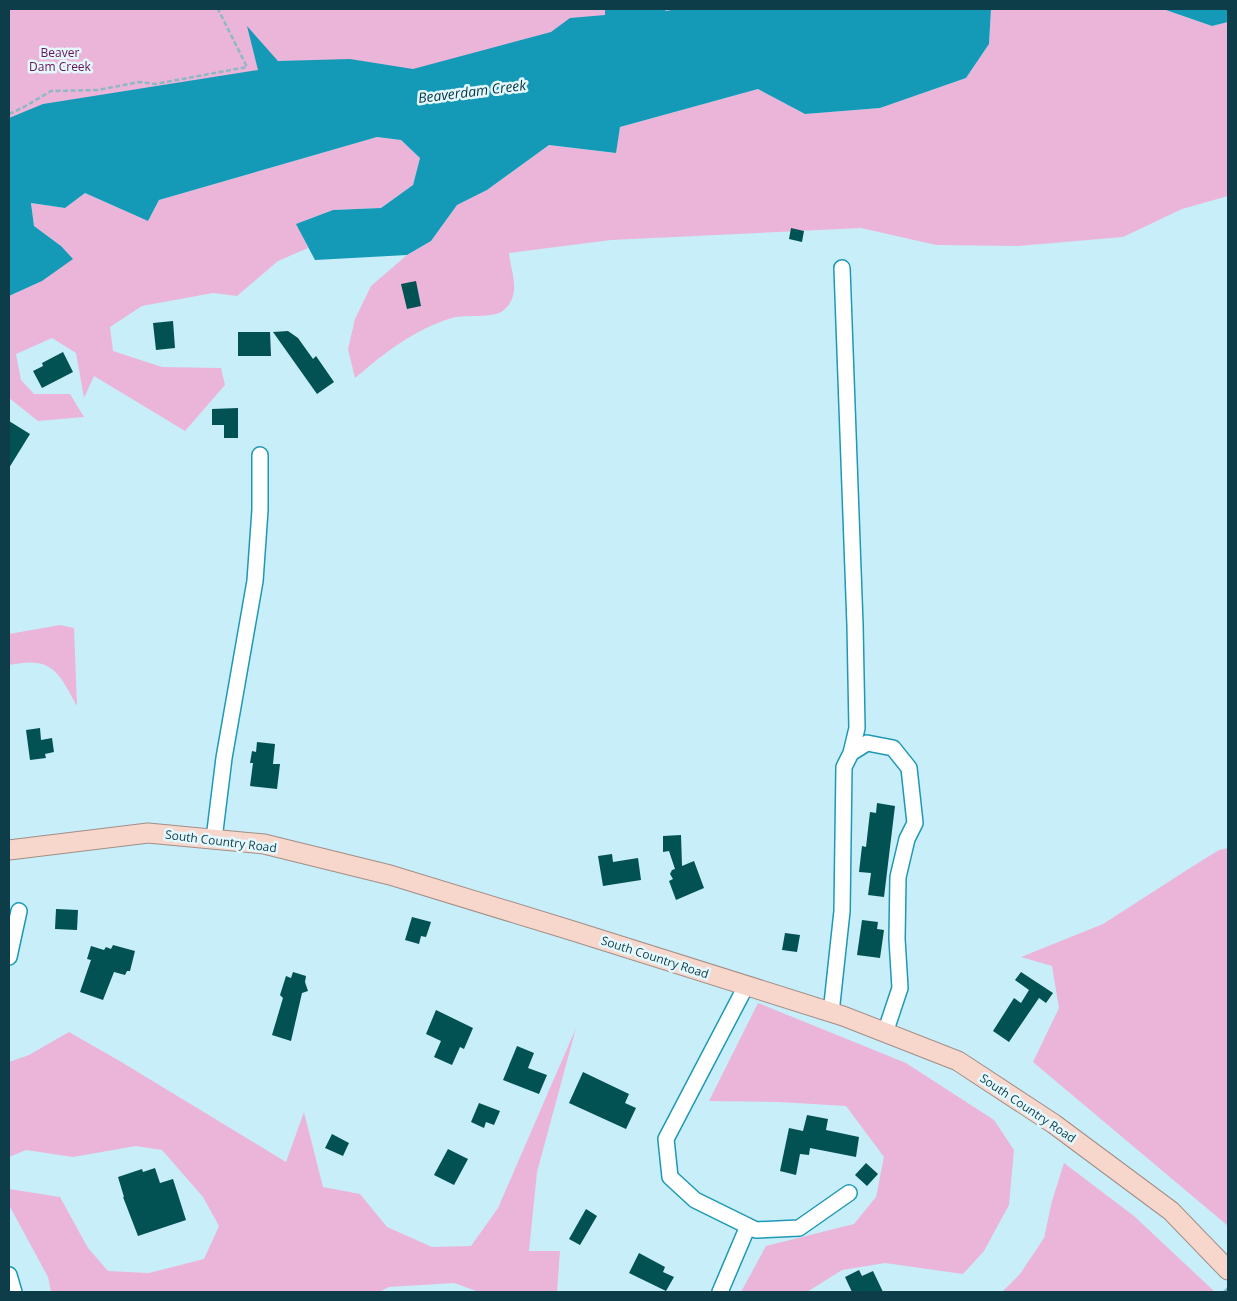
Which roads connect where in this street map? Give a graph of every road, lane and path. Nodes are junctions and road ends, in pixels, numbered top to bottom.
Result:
1 (218, 9) edge
2 (9, 114) edge
3 (842, 268) dead end
4 (260, 455) dead end
5 (851, 753) junction
6 (214, 839) junction
7 (9, 850) edge
8 (19, 912) dead end
9 (9, 956) edge
10 (746, 986) junction
11 (831, 1013) junction
12 (886, 1033) junction
13 (849, 1193) dead end
14 (748, 1226) junction
15 (1228, 1270) edge
16 (9, 1275) edge
17 (1228, 1288) edge
18 (14, 1292) edge
19 (720, 1292) edge
20 (1224, 1292) edge

1 - 2 path
3 - 5 street
4 - 6 street
5 - 11 street
5 - 12 street
6 - 7 main road, South Country Road
6 - 10 main road, South Country Road
8 - 9 street
10 - 11 main road, South Country Road
10 - 14 street
11 - 12 main road, South Country Road
12 - 15 main road, South Country Road
13 - 14 street
14 - 19 street
16 - 18 street
17 - 20 path

